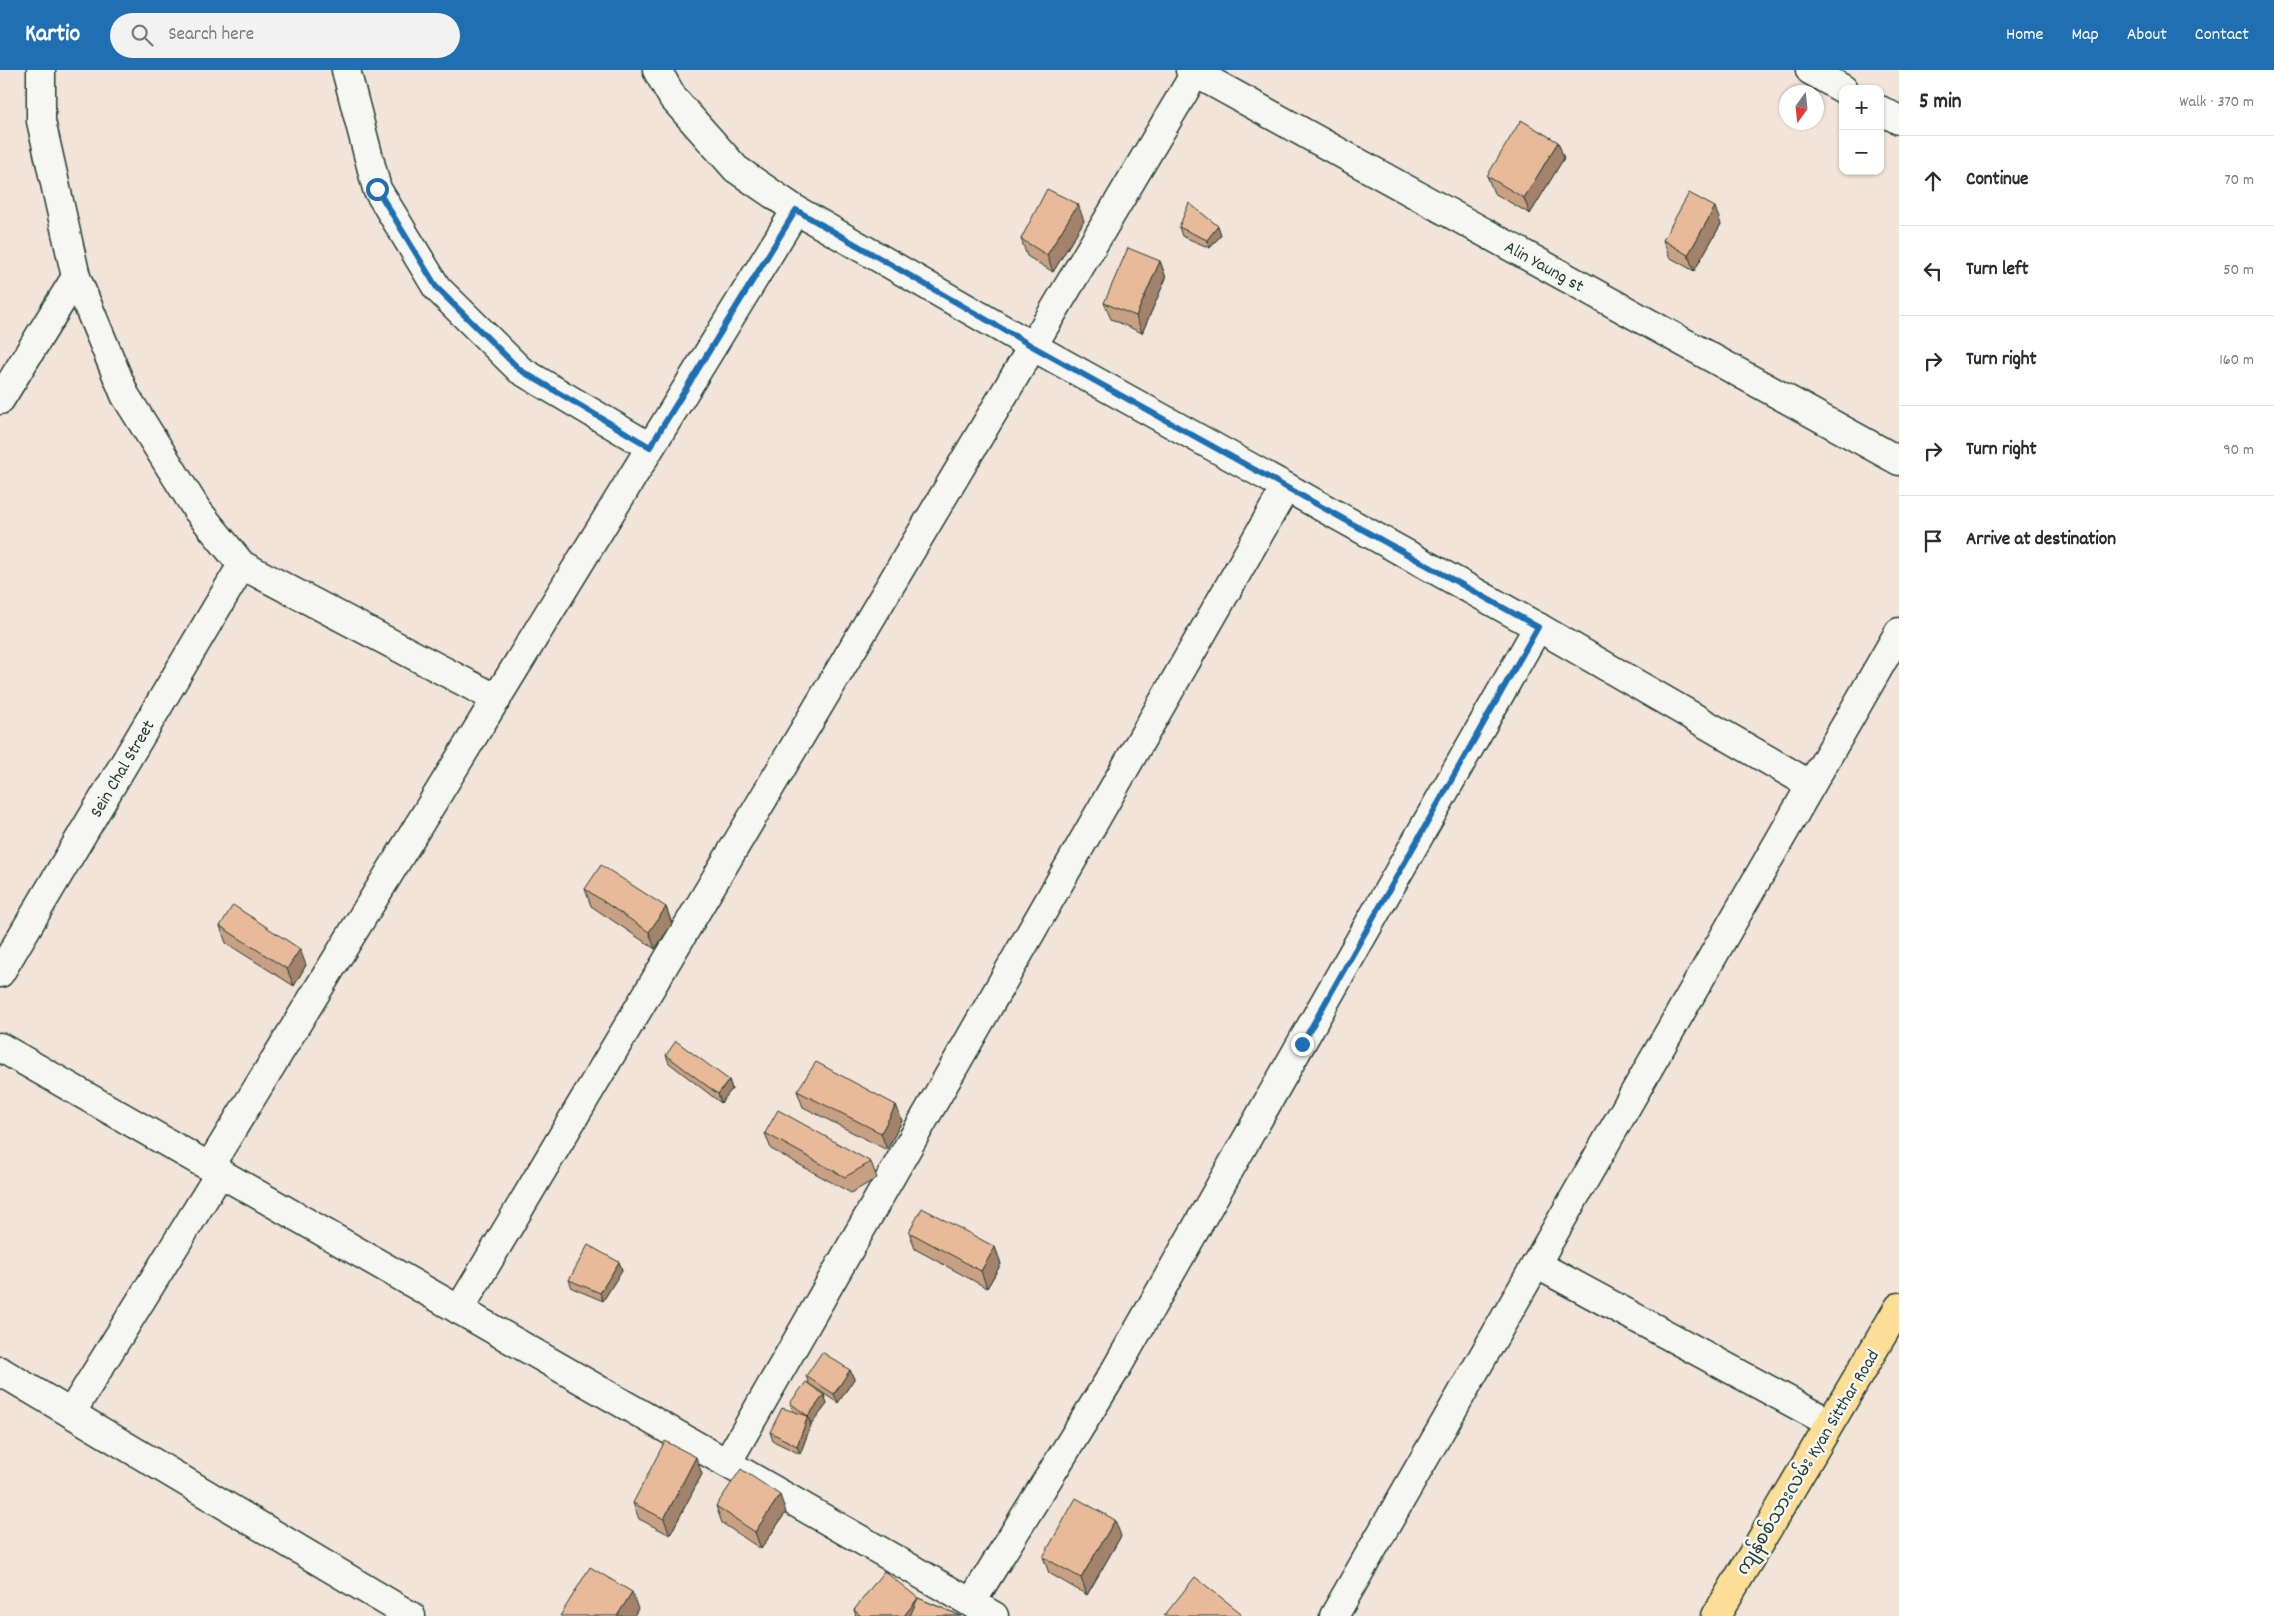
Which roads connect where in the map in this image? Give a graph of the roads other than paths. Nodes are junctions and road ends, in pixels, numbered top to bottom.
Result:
1 (41, 70) edge
2 (346, 70) edge
3 (657, 70) edge
4 (1810, 70) edge
5 (1194, 71) edge
6 (1839, 87) edge
7 (1884, 112) edge
8 (1899, 120) edge
9 (796, 210) junction
10 (76, 277) junction
11 (1032, 346) junction
12 (0, 400) edge
13 (650, 447) junction
14 (1899, 461) edge
15 (1286, 487) junction
16 (242, 565) junction
17 (1538, 627) junction
18 (1899, 632) edge
19 (497, 699) junction
20 (1811, 785) junction
21 (0, 973) edge
22 (0, 1047) edge
23 (214, 1170) junction
24 (1536, 1264) junction
25 (1899, 1307) edge
26 (459, 1310) junction
27 (0, 1371) edge
28 (71, 1413) junction
29 (1830, 1423) junction
30 (726, 1463) junction
31 (983, 1609) edge
32 (412, 1616) edge
33 (1334, 1616) edge
34 (1716, 1616) edge

1 - 10 street
2 - 13 street
3 - 9 street
4 - 6 street
5 - 11 street
5 - 14 street, Alin Yaung st
7 - 8 street
9 - 11 street
9 - 13 street
10 - 12 street
10 - 16 street
11 - 15 street
11 - 26 street
13 - 19 street
15 - 17 street
15 - 30 street
16 - 19 street
16 - 21 street, Sein Chal Street
17 - 20 street
17 - 31 street
18 - 20 street
19 - 23 street
20 - 24 street
22 - 23 street
23 - 26 street
23 - 28 street
24 - 29 street
24 - 33 street
25 - 29 main road, ကျန်စစ်သားလမ်း Kyan Sitthar Road
26 - 30 street
27 - 28 street
28 - 32 street
29 - 34 main road, ကျန်စစ်သားလမ်း Kyan Sitthar Road
30 - 31 street

